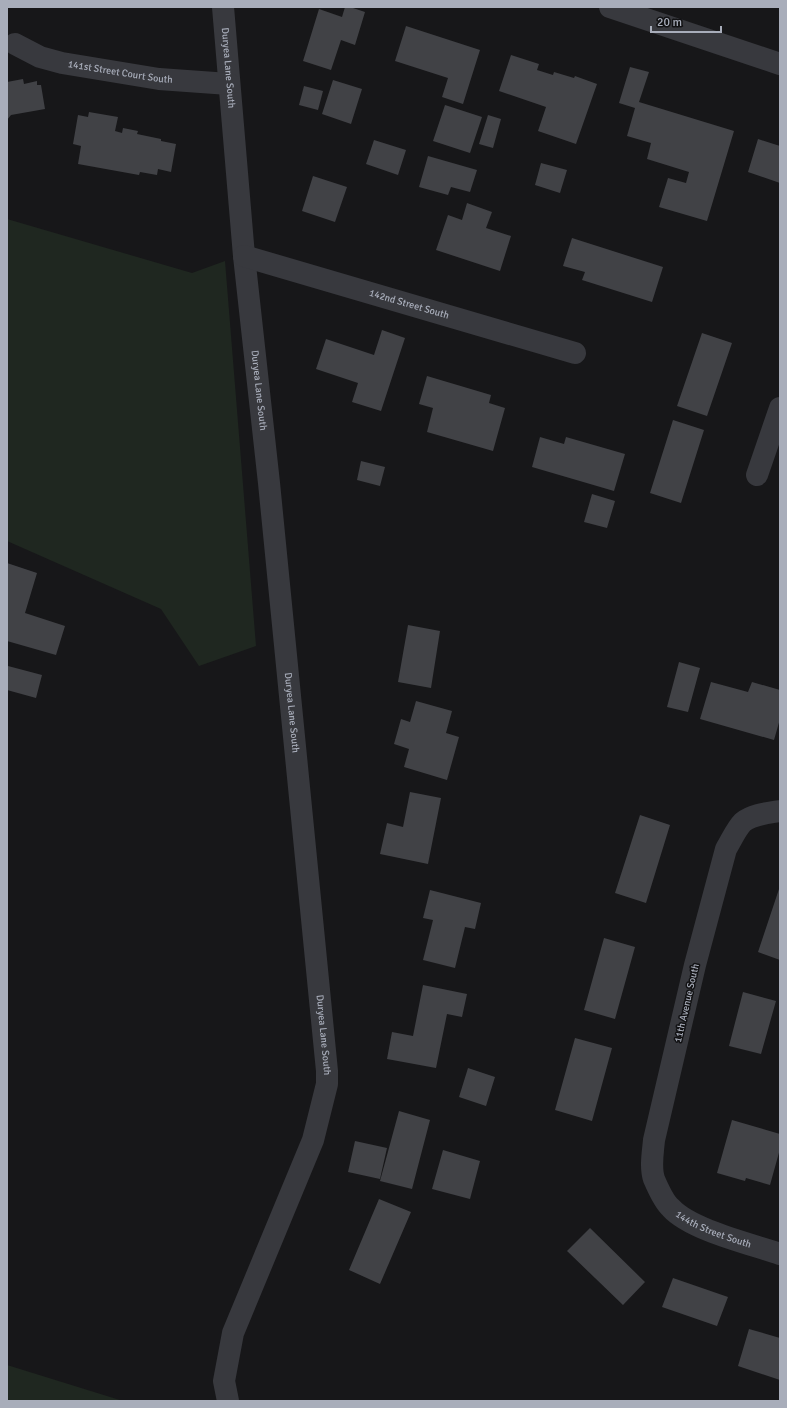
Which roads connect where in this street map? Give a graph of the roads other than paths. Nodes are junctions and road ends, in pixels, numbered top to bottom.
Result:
1 (223, 7) edge
2 (610, 7) edge
3 (15, 44) dead end
4 (780, 64) edge
5 (229, 84) junction
6 (244, 256) junction
7 (575, 353) dead end
8 (780, 408) edge
9 (757, 475) dead end
10 (780, 811) edge
11 (659, 1188) joint
12 (780, 1254) edge
13 (228, 1401) edge

1 - 5 street, Duryea Lane South
2 - 4 street
3 - 5 street, 141st Street Court South
5 - 6 street, Duryea Lane South
6 - 7 street, 142nd Street South
6 - 13 street, Duryea Lane South
8 - 9 street
10 - 11 street, 11th Avenue South
11 - 12 street, 144th Street South

